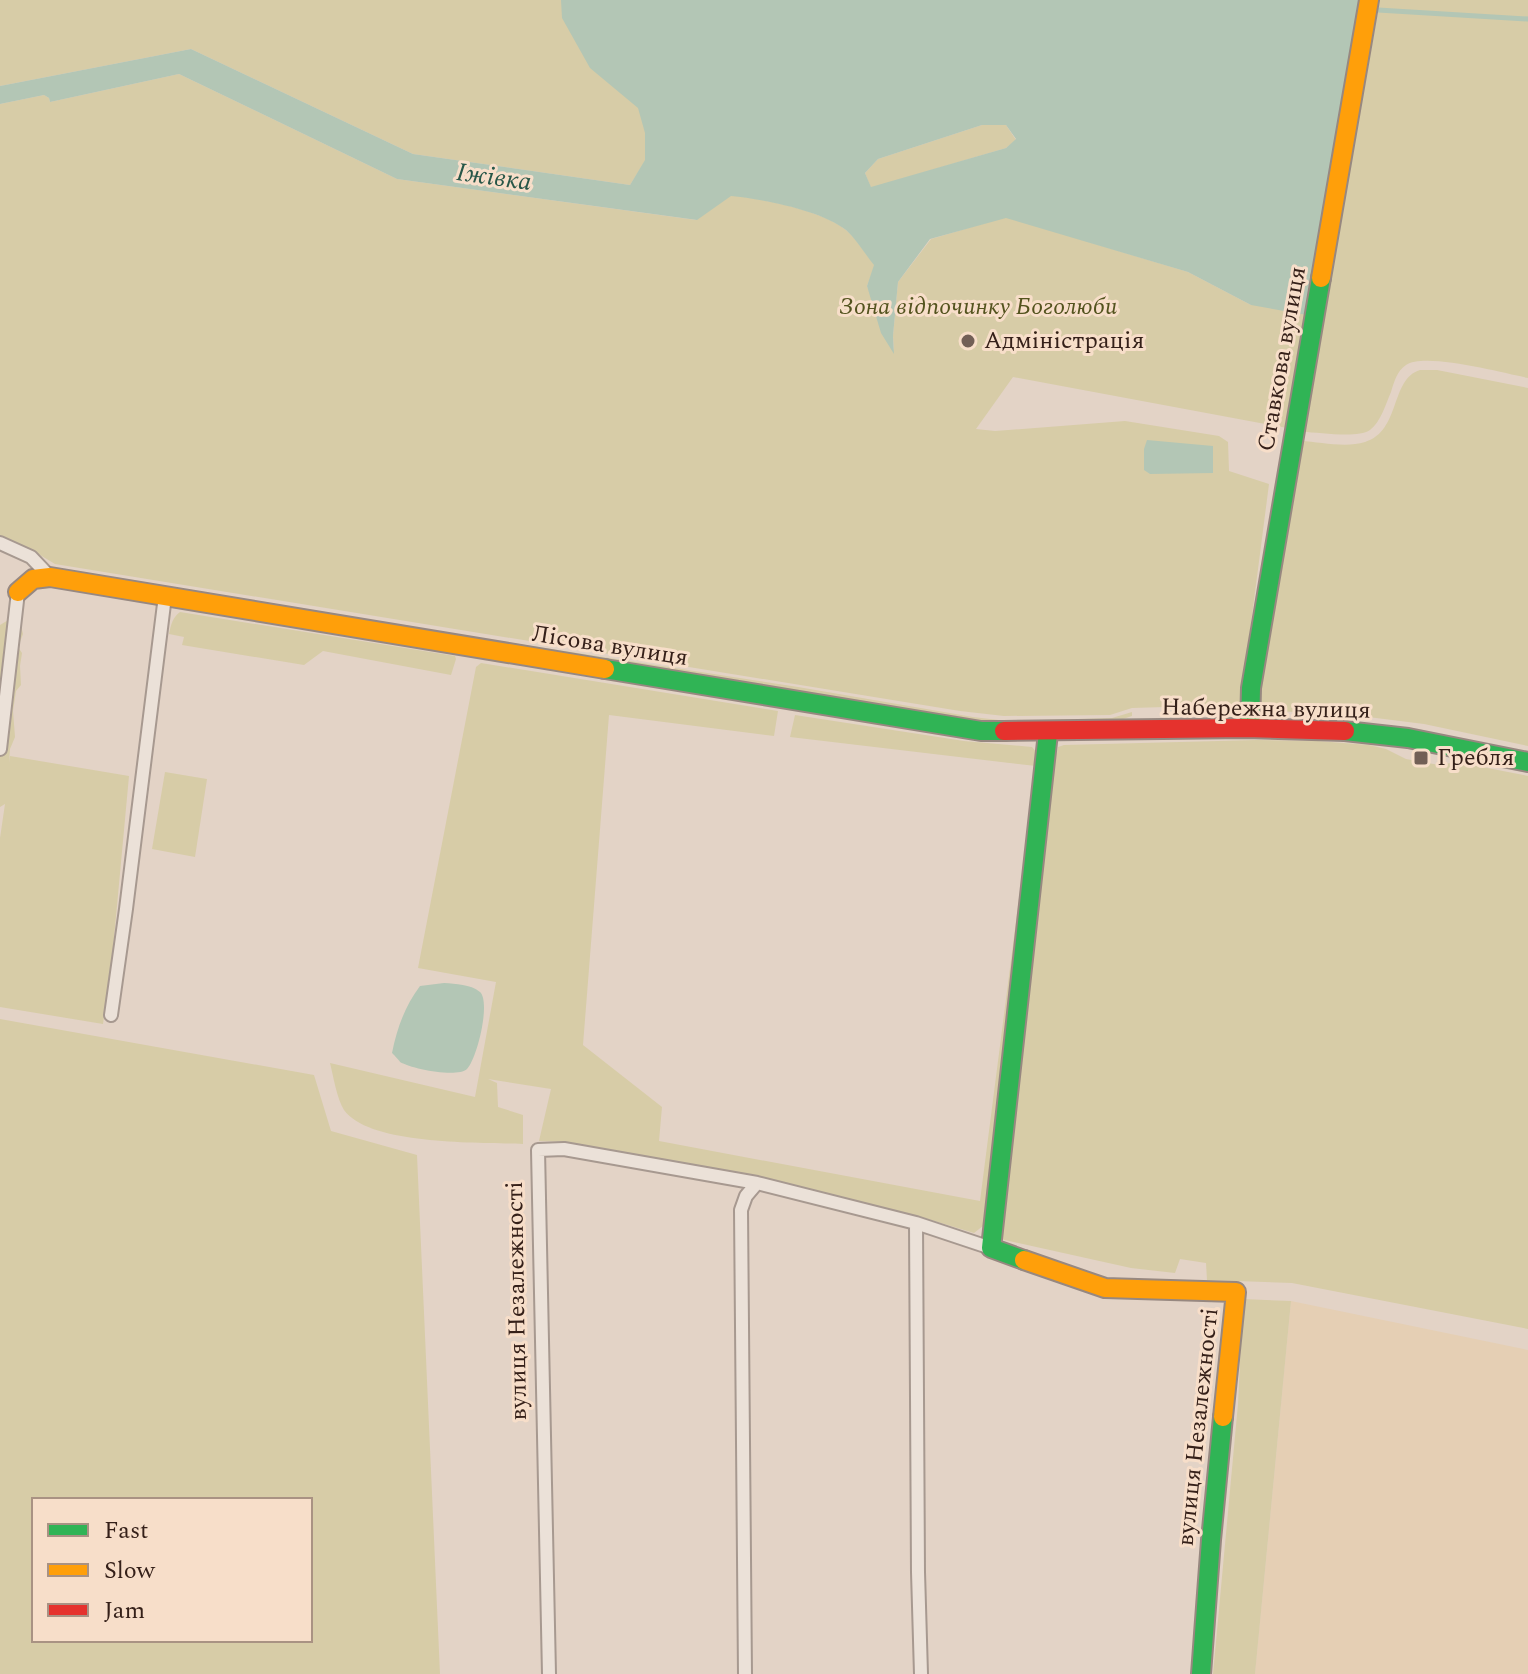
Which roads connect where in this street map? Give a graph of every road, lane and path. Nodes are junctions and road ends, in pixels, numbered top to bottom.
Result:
1 (1369, 0) edge
2 (0, 543) edge
3 (50, 577) junction
4 (18, 592) joint
5 (165, 596) junction
6 (1250, 728) junction
7 (1048, 733) junction
8 (0, 749) edge
9 (1528, 762) edge
10 (111, 1015) dead end
11 (757, 1183) junction
12 (916, 1223) junction
13 (991, 1248) junction
14 (549, 1674) edge
15 (745, 1674) edge
16 (921, 1674) edge
17 (1201, 1674) edge

1 - 6 street, Ставкова вулиця
2 - 3 street
3 - 4 street
3 - 5 street, Лісова вулиця
4 - 8 street
5 - 7 street, Лісова вулиця
5 - 10 street
6 - 7 street, Набережна вулиця
6 - 9 street, Набережна вулиця
7 - 13 street
11 - 12 street, вулиця Незалежності
11 - 14 street, вулиця Незалежності
11 - 15 street
12 - 13 street, вулиця Незалежності
12 - 16 street
13 - 17 street, вулиця Незалежності

